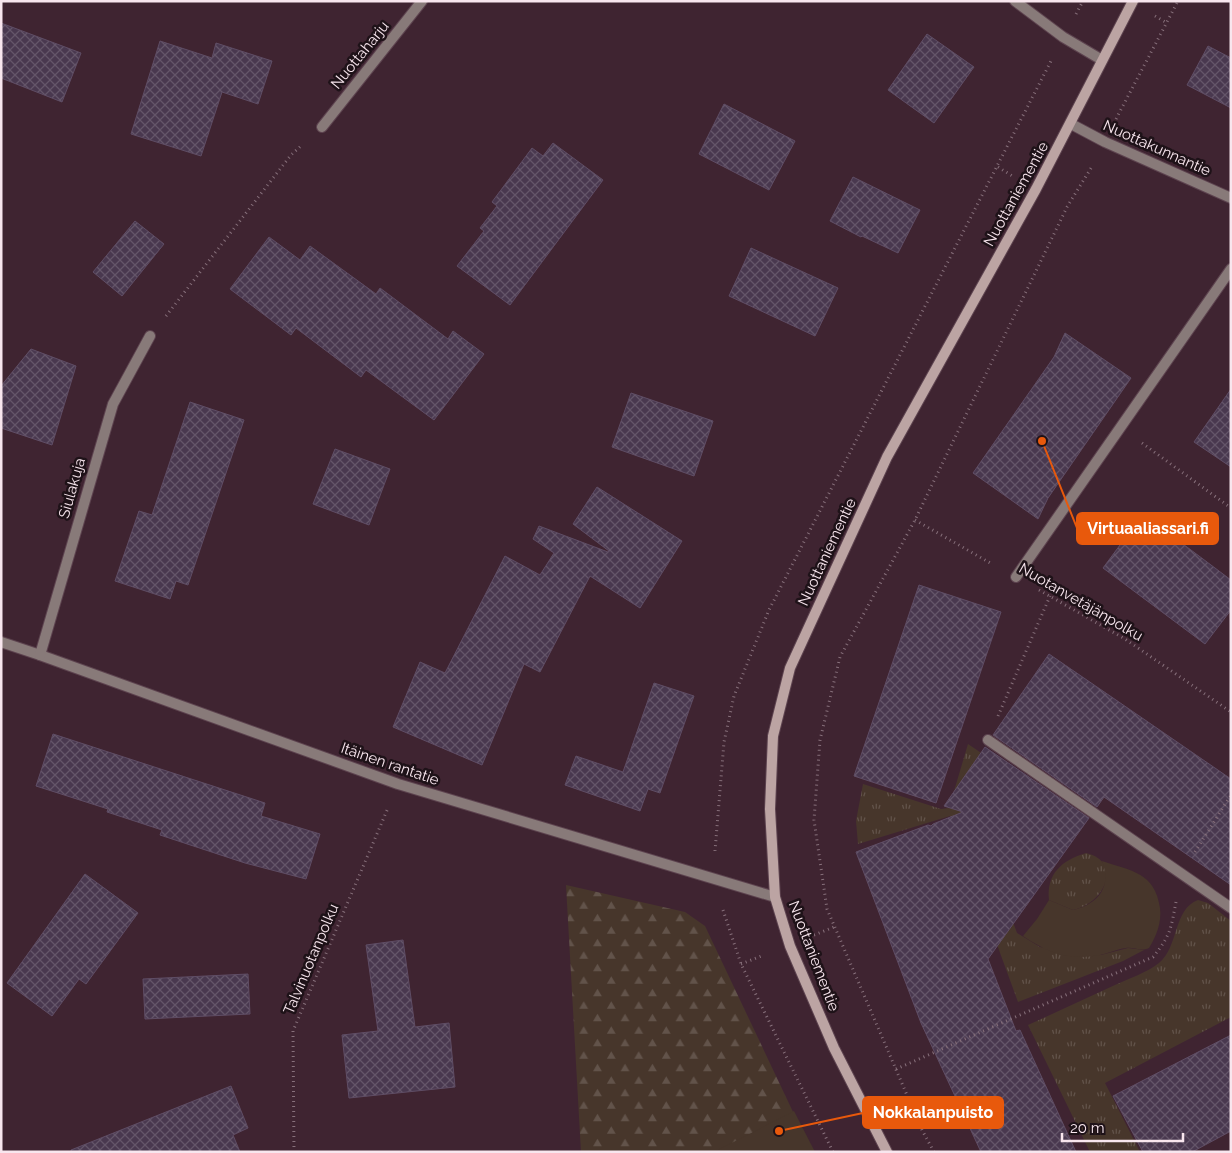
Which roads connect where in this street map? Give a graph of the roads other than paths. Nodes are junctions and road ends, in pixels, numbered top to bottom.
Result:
1 (422, 1) edge
2 (1015, 1) edge
3 (1133, 1) edge
4 (1102, 60) junction
5 (1071, 124) junction
6 (322, 127) road end
7 (1231, 198) edge
8 (1231, 268) edge
9 (150, 336) road end
10 (1016, 577) road end
11 (1, 642) edge
12 (40, 654) junction
13 (988, 740) road end
14 (775, 897) junction
15 (1231, 908) edge
16 (887, 1152) edge

1 - 6 street, Nuottaharju
2 - 4 street
3 - 4 main road, Nuottaniementie
4 - 5 main road, Nuottaniementie
5 - 7 street, Nuottakunnantie
5 - 14 main road, Nuottaniementie
8 - 10 street
9 - 12 street, Siulakuja
11 - 12 street, Itäinen rantatie
12 - 14 street, Itäinen rantatie
13 - 15 street
14 - 16 main road, Nuottaniementie

